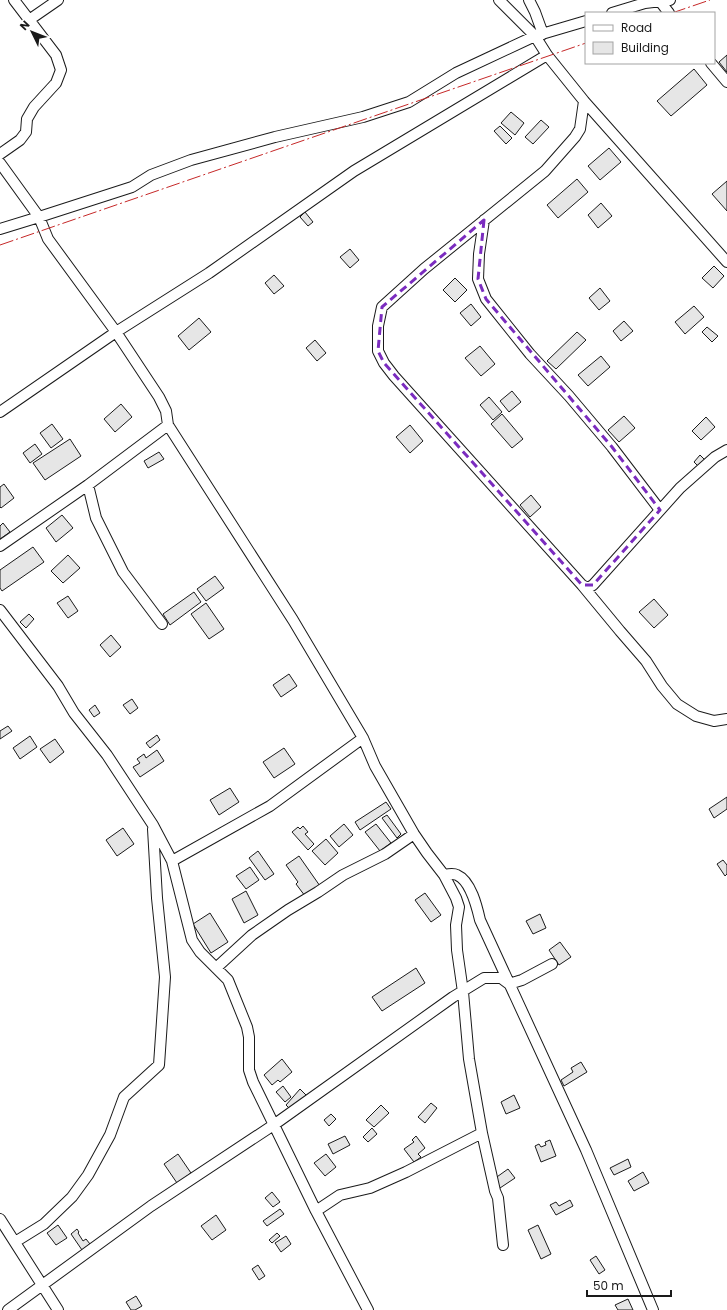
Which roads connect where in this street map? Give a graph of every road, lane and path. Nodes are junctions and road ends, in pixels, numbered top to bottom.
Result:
1 (14, 0) edge
2 (58, 0) edge
3 (499, 0) edge
4 (529, 0) edge
5 (663, 0) edge
6 (633, 4) edge
7 (614, 12) edge
8 (669, 12) edge
9 (29, 20) junction
10 (585, 21) edge
11 (539, 35) junction
12 (547, 55) junction
13 (712, 64) edge
14 (727, 82) edge
15 (584, 101) junction
16 (0, 154) edge
17 (0, 163) edge
18 (40, 217) junction
19 (484, 220) junction
20 (0, 229) edge
21 (727, 262) edge
22 (116, 332) junction
23 (0, 412) edge
24 (168, 425) junction
25 (727, 450) edge
26 (88, 485) junction
27 (660, 510) junction
28 (0, 546) edge
29 (582, 585) junction
30 (0, 610) edge
31 (162, 624) dead end
32 (727, 719) edge
33 (363, 738) junction
34 (153, 825) junction
35 (414, 834) junction
36 (172, 861) junction
37 (444, 875) junction
38 (552, 964) dead end
39 (216, 968) junction
40 (509, 984) junction
41 (463, 992) junction
42 (275, 1124) junction
43 (482, 1133) junction
44 (316, 1211) junction
45 (0, 1219) edge
46 (15, 1242) junction
47 (503, 1245) dead end
48 (43, 1286) junction
49 (8, 1310) edge
50 (58, 1310) edge
51 (368, 1310) edge
52 (653, 1310) edge

1 - 9 street
2 - 9 street
3 - 11 street
4 - 11 street
5 - 6 street
5 - 8 street
6 - 7 street
9 - 16 street
10 - 11 street
11 - 12 street
11 - 18 street
12 - 15 street
12 - 22 street
13 - 14 street
15 - 19 street
15 - 21 street
17 - 18 street
18 - 20 street
18 - 22 street
19 - 27 street
19 - 29 street
22 - 23 street
22 - 24 street
24 - 26 street
24 - 33 street
25 - 27 street
26 - 28 street
26 - 31 street
27 - 29 street
29 - 32 street
30 - 34 street
33 - 35 street
33 - 36 street
34 - 36 street
34 - 46 street
35 - 37 street
35 - 39 street
36 - 39 street
37 - 40 street
37 - 41 street
38 - 40 street
39 - 42 street
40 - 41 street
40 - 52 street
41 - 42 street
41 - 43 street
42 - 44 street
42 - 48 street
43 - 44 street
43 - 47 street
44 - 51 street
45 - 46 street
46 - 48 street
48 - 49 street
48 - 50 street

